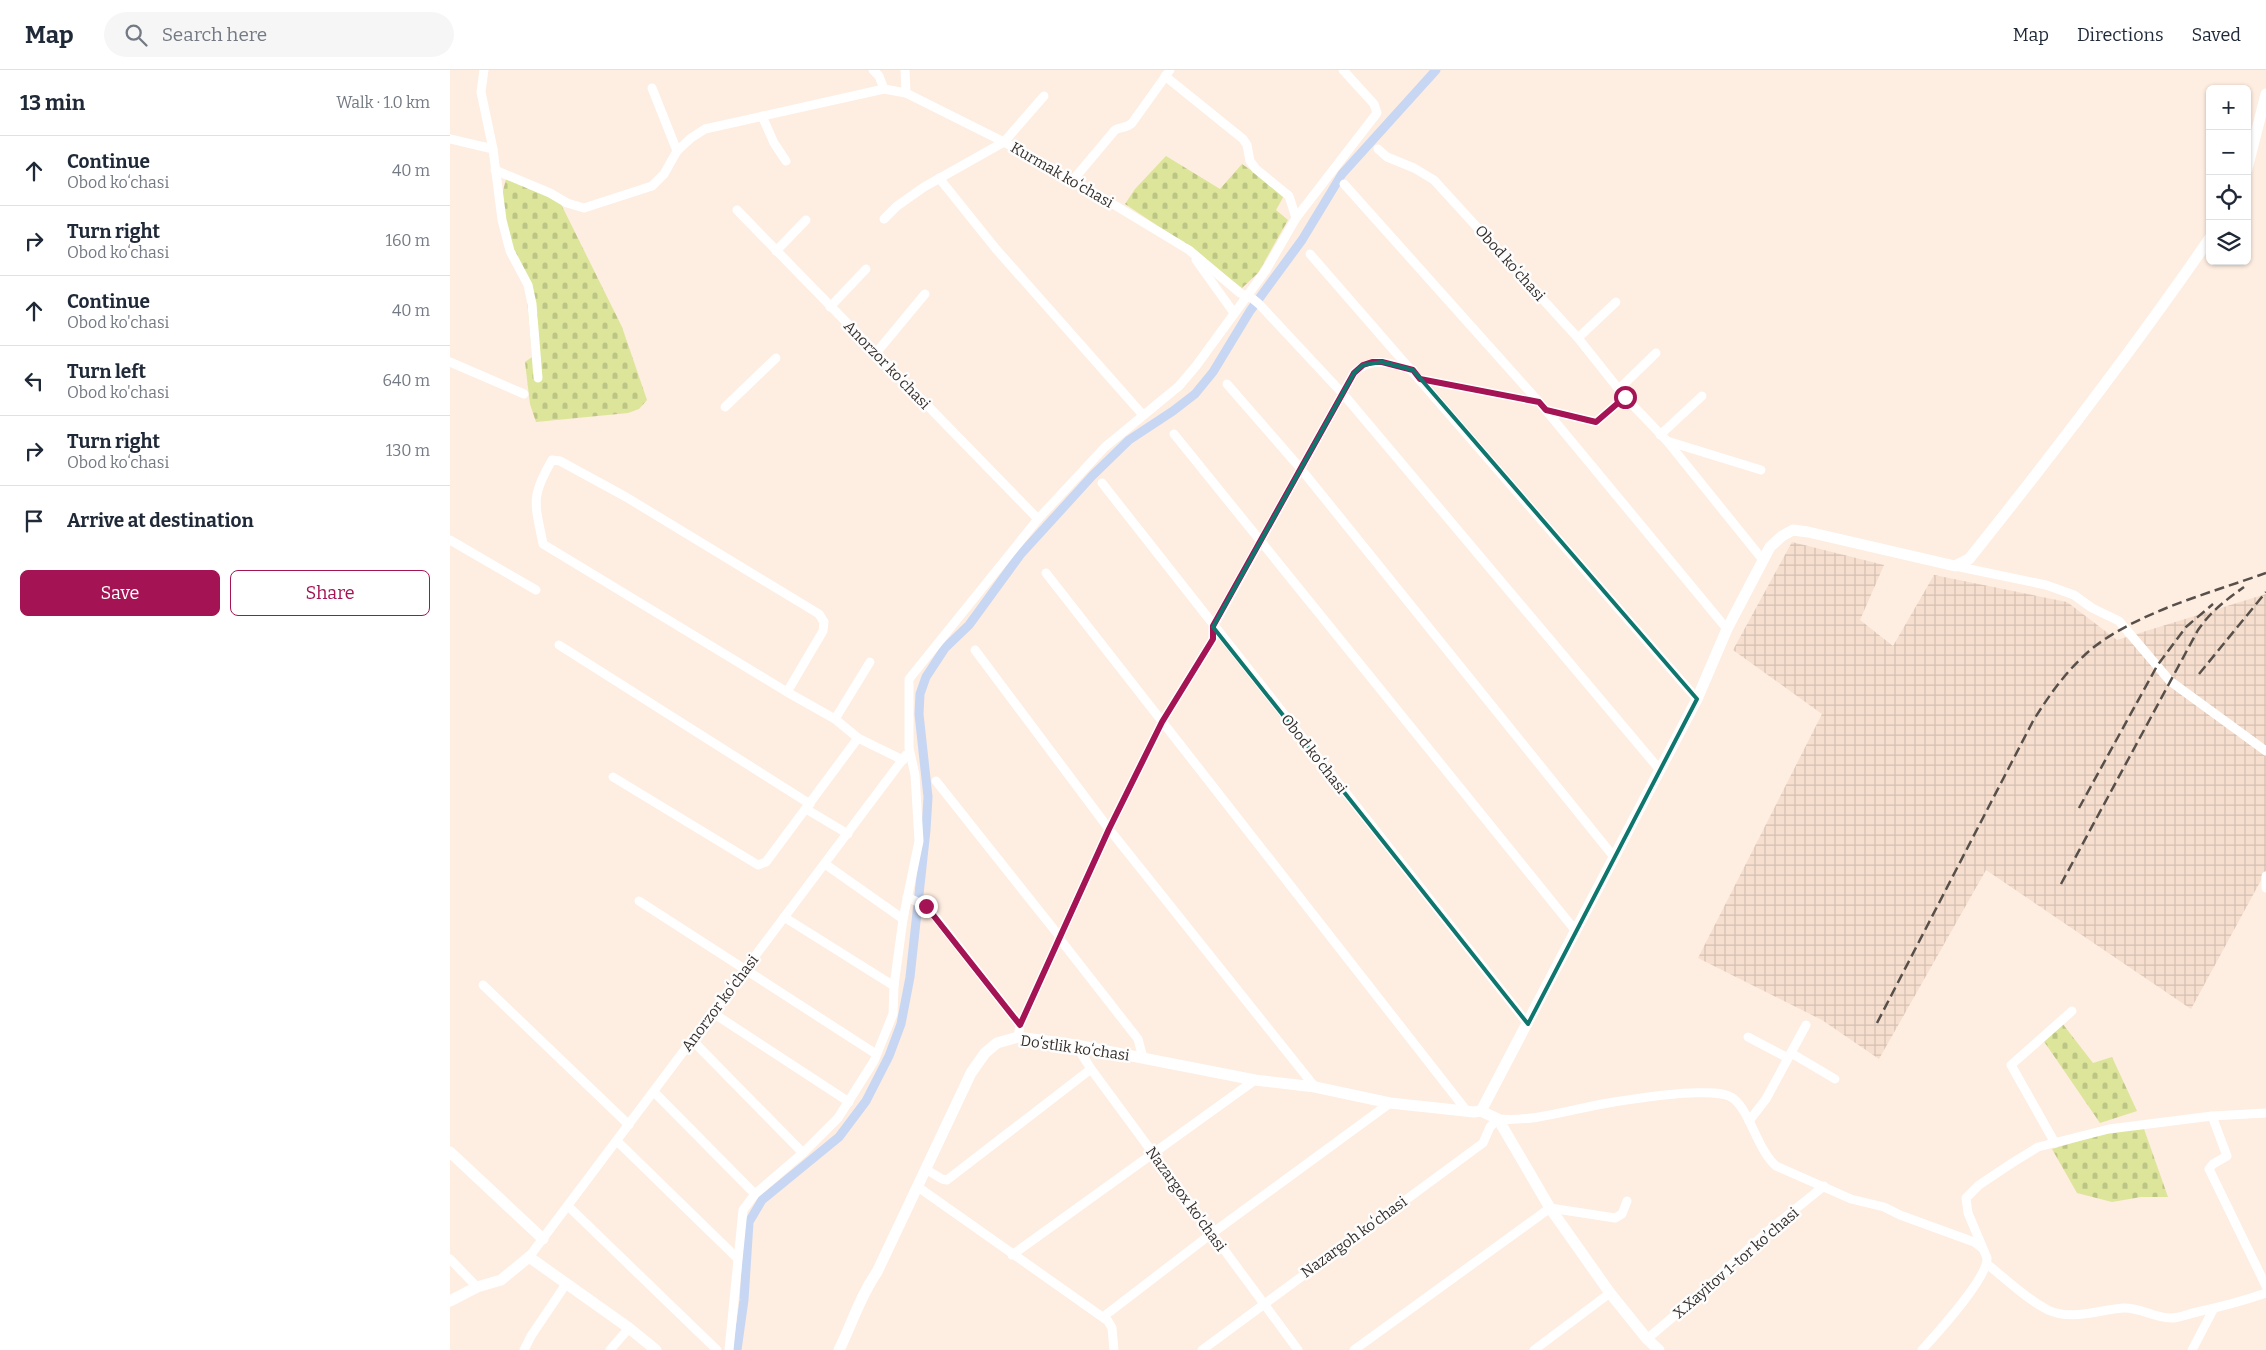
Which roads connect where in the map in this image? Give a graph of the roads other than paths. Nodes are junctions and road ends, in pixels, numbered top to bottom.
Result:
1 (484, 70) edge
2 (873, 70) edge
3 (905, 70) edge
4 (1344, 70) edge
5 (1167, 73) edge
6 (652, 88) dead end
7 (884, 88) junction
8 (906, 94) junction
9 (2266, 94) edge
10 (1044, 96) dead end
11 (762, 116) junction
12 (450, 139) edge
13 (1004, 142) junction
14 (493, 149) junction
15 (1378, 150) dead end
16 (677, 151) junction
17 (2251, 154) edge
18 (786, 161) dead end
19 (495, 170) junction
20 (939, 178) junction
21 (1073, 180) junction
22 (1344, 184) dead end
23 (737, 210) dead end
24 (1296, 218) junction
25 (884, 219) dead end
26 (806, 220) dead end
27 (2206, 244) edge
28 (1189, 250) junction
29 (776, 251) junction
30 (1310, 254) dead end
31 (866, 269) dead end
32 (925, 294) dead end
33 (1253, 300) junction
34 (1616, 302) dead end
35 (830, 307) junction
36 (1234, 313) junction
37 (1578, 338) junction
38 (876, 353) junction
39 (1656, 353) dead end
40 (776, 358) dead end
41 (450, 362) edge
42 (1413, 370) junction
43 (538, 378) dead end
44 (1420, 379) junction
45 (1227, 384) dead end
46 (1619, 389) junction
47 (524, 394) dead end
48 (1344, 395) junction
49 (1702, 396) dead end
50 (1625, 397) junction
51 (1539, 402) junction
52 (725, 407) dead end
53 (1546, 410) junction
54 (1143, 415) junction
55 (1174, 434) dead end
56 (1664, 438) junction
57 (1301, 469) junction
58 (1761, 470) dead end
59 (1102, 483) dead end
60 (1038, 519) junction
61 (450, 540) edge
62 (1260, 541) junction
63 (1763, 560) junction
64 (1955, 566) junction
65 (1046, 573) dead end
66 (536, 590) dead end
67 (1213, 626) junction
68 (1727, 629) junction
69 (559, 645) dead end
70 (975, 650) dead end
71 (870, 662) dead end
72 (787, 692) junction
73 (1697, 698) junction
74 (835, 719) junction
75 (1162, 722) junction
76 (858, 738) junction
77 (909, 748) junction
78 (2266, 751) edge
79 (903, 760) junction
80 (1660, 770) junction
81 (613, 777) dead end
82 (936, 781) dead end
83 (808, 807) junction
84 (1109, 829) junction
85 (848, 834) junction
86 (1614, 857) junction
87 (825, 864) junction
88 (2266, 876) edge
89 (2266, 888) edge
90 (907, 897) junction
91 (639, 901) dead end
92 (784, 917) junction
93 (903, 919) junction
94 (1575, 930) junction
95 (1060, 938) junction
96 (746, 969) junction
97 (483, 985) dead end
98 (894, 986) junction
99 (2072, 1011) dead end
100 (713, 1013) junction
101 (1528, 1024) junction
102 (1020, 1025) junction
103 (1806, 1025) dead end
104 (1018, 1037) junction
105 (1748, 1037) dead end
106 (692, 1040) junction
107 (1076, 1045) junction
108 (876, 1054) junction
109 (1789, 1056) junction
110 (1143, 1058) junction
111 (1091, 1069) junction
112 (1835, 1078) dead end
113 (1255, 1080) junction
114 (1315, 1087) junction
115 (654, 1092) junction
116 (849, 1102) junction
117 (1390, 1103) junction
118 (1466, 1110) junction
119 (1482, 1111) junction
120 (2266, 1113) edge
121 (2212, 1116) junction
122 (1498, 1119) junction
123 (1749, 1121) junction
124 (629, 1125) junction
125 (617, 1140) junction
126 (2055, 1143) junction
127 (450, 1152) edge
128 (803, 1153) junction
129 (1154, 1154) junction
130 (927, 1170) junction
131 (1824, 1186) junction
132 (918, 1187) junction
133 (755, 1194) junction
134 (1628, 1201) dead end
135 (568, 1206) junction
136 (1550, 1208) junction
137 (1211, 1234) junction
138 (543, 1239) junction
139 (1982, 1248) junction
140 (1012, 1255) junction
141 (530, 1257) junction
142 (737, 1258) junction
143 (450, 1259) edge
144 (1987, 1264) junction
145 (566, 1284) junction
146 (2266, 1286) edge
147 (477, 1287) junction
148 (1610, 1293) junction
149 (2266, 1293) edge
150 (450, 1301) edge
151 (1263, 1304) junction
152 (2213, 1310) junction
153 (1103, 1317) junction
154 (629, 1328) junction
155 (1647, 1339) junction
156 (524, 1350) edge
157 (610, 1350) edge
158 (656, 1350) edge
159 (717, 1350) edge
160 (729, 1350) edge
161 (839, 1350) edge
162 (1114, 1350) edge
163 (1202, 1350) edge
164 (1298, 1350) edge
165 (1354, 1350) edge
166 (1534, 1350) edge
167 (1659, 1350) edge
168 (1922, 1350) edge
169 (2192, 1350) edge

1 - 14 street
2 - 7 street
3 - 8 street
4 - 24 street
5 - 21 street
5 - 24 street
6 - 16 street
7 - 8 street, Kurmak koʻchasi
7 - 11 street
8 - 13 street, Kurmak koʻchasi
9 - 17 street
10 - 13 street
11 - 16 street
11 - 18 street
12 - 14 street
13 - 20 street
13 - 21 street, Kurmak koʻchasi
14 - 19 street
15 - 37 street, Obod koʻchasi
16 - 19 street
19 - 43 street
20 - 25 street
20 - 54 street
21 - 28 street, Kurmak koʻchasi
22 - 51 street
23 - 29 street, Anorzor koʻchasi
24 - 33 street
26 - 29 street
27 - 64 street
28 - 33 street, Kurmak koʻchasi
28 - 36 street
29 - 35 street, Anorzor koʻchasi
30 - 42 street
31 - 35 street
32 - 38 street
33 - 36 street
33 - 48 street
34 - 37 street
35 - 38 street, Anorzor koʻchasi
36 - 54 street
37 - 46 street, Obod koʻchasi
38 - 60 street, Anorzor koʻchasi
39 - 46 street
40 - 52 street
41 - 47 street
42 - 44 street
42 - 48 street
44 - 51 street
44 - 73 street
45 - 57 street
46 - 50 street, Obod koʻchasi
48 - 57 street
48 - 80 street
49 - 56 street
50 - 53 street
50 - 56 street, Obod koʻchasi
51 - 53 street
53 - 68 street
54 - 60 street
55 - 62 street
56 - 58 street
56 - 63 street, Obod koʻchasi
57 - 62 street
57 - 86 street
59 - 67 street, Obod koʻchasi
60 - 77 street
61 - 66 street
62 - 67 street
62 - 94 street
63 - 64 street
63 - 68 street
64 - 78 street
65 - 75 street
67 - 75 street
67 - 101 street, Obod koʻchasi
68 - 73 street
69 - 83 street
70 - 84 street
71 - 74 street
72 - 72 street
72 - 74 street
73 - 80 street
74 - 76 street
75 - 84 street
75 - 118 street
76 - 79 street
76 - 83 street
77 - 79 street, Anorzor koʻchasi
77 - 90 street
79 - 85 street, Anorzor koʻchasi
80 - 86 street
81 - 83 street
82 - 95 street
83 - 85 street
84 - 95 street
84 - 114 street
85 - 87 street, Anorzor koʻchasi
86 - 94 street
87 - 92 street, Anorzor koʻchasi
87 - 93 street
88 - 89 street
90 - 93 street
90 - 102 street
91 - 96 street
92 - 96 street, Anorzor koʻchasi
92 - 98 street
93 - 98 street
94 - 101 street
95 - 102 street
95 - 110 street
96 - 100 street, Anorzor koʻchasi
96 - 108 street
97 - 124 street
98 - 108 street
99 - 126 street
100 - 106 street, Anorzor koʻchasi
100 - 116 street
101 - 119 street
102 - 104 street
103 - 109 street
104 - 107 street, Doʻstlik koʻchasi
104 - 130 street, Doʻstlik koʻchasi
105 - 109 street
106 - 115 street, Anorzor koʻchasi
106 - 128 street
107 - 110 street, Doʻstlik koʻchasi
107 - 111 street, Nazargox ko'chasi
108 - 116 street
109 - 112 street
109 - 123 street
110 - 113 street, Doʻstlik koʻchasi
111 - 129 street, Nazargox ko'chasi
111 - 130 street
113 - 114 street, Doʻstlik koʻchasi
113 - 129 street
114 - 117 street, Doʻstlik koʻchasi
115 - 124 street, Anorzor koʻchasi
115 - 133 street
116 - 128 street
117 - 118 street, Doʻstlik koʻchasi
117 - 137 street
118 - 119 street, Doʻstlik koʻchasi
119 - 122 street
120 - 121 street
121 - 126 street
121 - 146 street
122 - 123 street
122 - 136 street
122 - 151 street, Nazargoh koʻchasi
123 - 131 street
124 - 125 street, Anorzor koʻchasi
125 - 135 street, Anorzor koʻchasi
125 - 142 street
126 - 139 street
127 - 138 street
128 - 133 street
129 - 137 street, Nazargox ko'chasi
129 - 140 street
130 - 132 street, Doʻstlik koʻchasi
131 - 139 street
131 - 155 street, X.Xayitov 1-tor koʼchasi
132 - 140 street
132 - 161 street, Doʻstlik koʻchasi
133 - 142 street
134 - 136 street
135 - 138 street, Anorzor koʻchasi
135 - 159 street
136 - 148 street
136 - 165 street
137 - 151 street, Nazargox ko'chasi
137 - 153 street
138 - 141 street, Anorzor koʻchasi
139 - 144 street
140 - 153 street
141 - 145 street
141 - 147 street
142 - 160 street
143 - 147 street
144 - 152 street
144 - 168 street
145 - 154 street
145 - 156 street
147 - 150 street
148 - 155 street
148 - 166 street
149 - 152 street
151 - 163 street, Nazargoh koʻchasi
151 - 164 street, Nazargox ko'chasi
152 - 169 street
153 - 162 street
154 - 157 street
154 - 158 street
155 - 167 street

